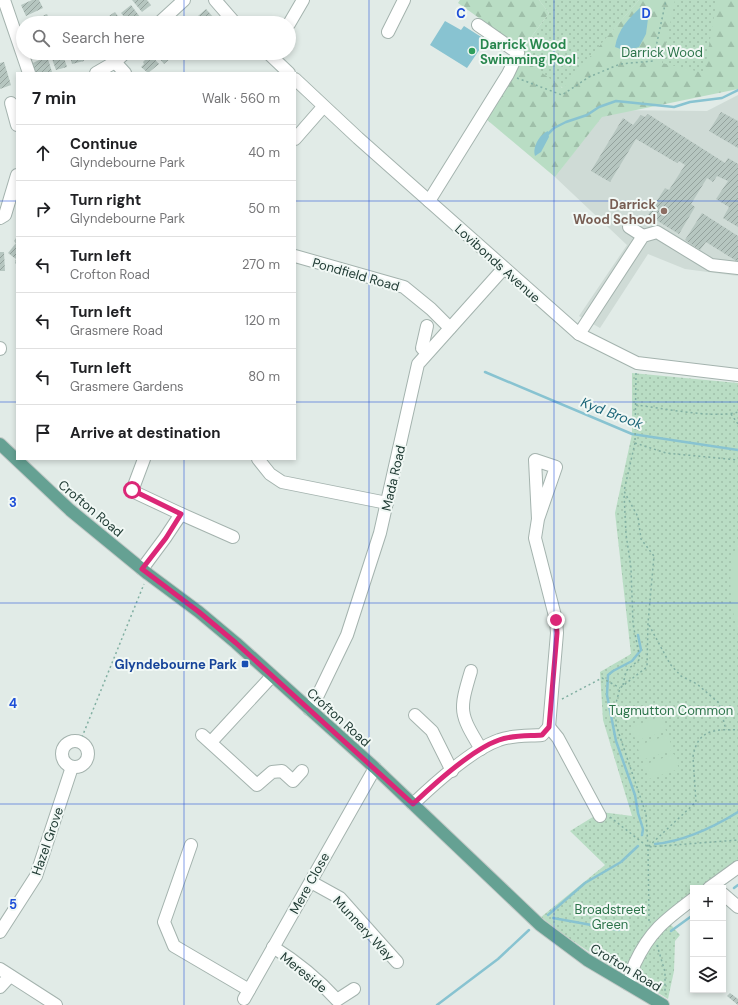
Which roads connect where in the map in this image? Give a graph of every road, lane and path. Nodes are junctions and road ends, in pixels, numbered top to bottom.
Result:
1 (4, 0) edge
2 (184, 0) edge
3 (215, 0) edge
4 (303, 0) edge
5 (404, 0) edge
6 (666, 0) edge
7 (167, 16) edge
8 (229, 16) edge
9 (294, 16) edge
10 (478, 25) dead end
11 (388, 32) dead end
12 (16, 35) edge
13 (25, 60) edge
14 (275, 60) edge
15 (115, 62) joint
16 (29, 72) edge
17 (98, 72) edge
18 (124, 72) edge
19 (288, 72) edge
20 (508, 74) junction
21 (296, 80) edge
22 (9, 104) edge
23 (323, 107) junction
24 (16, 122) edge
25 (296, 138) edge
26 (16, 178) edge
27 (429, 201) junction
28 (0, 218) edge
29 (629, 227) dead end
30 (643, 236) junction
31 (296, 256) edge
32 (504, 268) junction
33 (738, 268) edge
34 (428, 326) dead end
35 (450, 328) junction
36 (579, 334) junction
37 (427, 354) junction
38 (637, 363) junction
39 (738, 375) edge
40 (636, 405) junction
41 (738, 412) edge
42 (731, 414) junction
43 (738, 424) edge
44 (635, 443) junction
45 (0, 444) edge
46 (16, 459) edge
47 (17, 460) edge
48 (144, 460) edge
49 (259, 460) edge
50 (738, 460) edge
51 (624, 491) junction
52 (387, 503) junction
53 (181, 514) junction
54 (538, 519) junction
55 (233, 537) dead end
56 (145, 572) junction
57 (648, 624) junction
58 (471, 671) dead end
59 (272, 676) junction
60 (623, 686) junction
61 (620, 688) junction
62 (552, 705) junction
63 (310, 709) junction
64 (415, 715) dead end
65 (549, 727) junction
66 (726, 730) junction
67 (738, 730) edge
68 (80, 742) junction
69 (481, 749) junction
70 (72, 767) junction
71 (374, 768) junction
72 (302, 771) dead end
73 (452, 771) junction
74 (413, 804) junction
75 (600, 816) joint
76 (738, 840) edge
77 (191, 845) dead end
78 (648, 847) junction
79 (738, 867) edge
80 (311, 882) junction
81 (716, 885) edge
82 (726, 897) edge
83 (690, 901) edge
84 (738, 907) edge
85 (0, 932) edge
86 (650, 935) junction
87 (273, 947) junction
88 (397, 962) dead end
89 (0, 969) edge
90 (10, 976) junction
91 (628, 984) junction
92 (0, 987) edge
93 (354, 989) dead end
94 (659, 1002) edge
95 (56, 1005) edge

1 - 12 street
2 - 7 street
3 - 8 street
4 - 9 street
5 - 11 street
6 - 20 path
10 - 20 street
13 - 16 street
14 - 19 street
15 - 17 street
15 - 18 street
20 - 27 street
21 - 23 street, Lovibonds Avenue
22 - 24 street
23 - 25 street
23 - 27 street, Lovibonds Avenue
26 - 28 street
27 - 32 street, Lovibonds Avenue
29 - 30 street
30 - 33 street
30 - 36 street
31 - 35 street, Pondfield Road
32 - 35 street, Mada Road
32 - 36 street, Lovibonds Avenue
34 - 37 street
35 - 37 street, Mada Road
36 - 38 street, Lovibonds Avenue
37 - 52 street, Mada Road
38 - 39 street, Lovibonds Avenue
38 - 40 path
40 - 42 path
40 - 44 path
41 - 42 path
42 - 43 path
44 - 50 path
44 - 51 path
45 - 46 main road, Crofton Road
47 - 56 main road, Crofton Road
48 - 53 street
49 - 52 street
51 - 57 path
51 - 60 path
52 - 63 street, Mada Road
53 - 55 street
53 - 56 street
54 - 54 street
54 - 62 street
56 - 59 main road, Crofton Road
56 - 68 path
57 - 60 path
57 - 66 path
58 - 69 street
59 - 63 main road, Crofton Road
59 - 72 street
60 - 61 path
61 - 62 path
61 - 78 path
62 - 65 street
63 - 71 main road, Crofton Road
64 - 73 street
65 - 69 street
65 - 75 street
66 - 67 path
66 - 78 path
68 - 70 street
68 - 70 street
69 - 73 street
70 - 85 street, Hazel Grove
71 - 74 main road, Crofton Road
71 - 80 street, Mere Close
73 - 74 street
74 - 91 main road, Crofton Road
75 - 78 path
76 - 78 path
77 - 87 street, Mere Close
78 - 86 path
79 - 81 street
80 - 87 street, Mere Close
80 - 88 street, Munnery Way
82 - 84 street
83 - 86 street
86 - 91 street
86 - 94 path
87 - 93 street, Mereside
89 - 90 street
90 - 92 street
90 - 95 street
91 - 94 main road, Crofton Road

